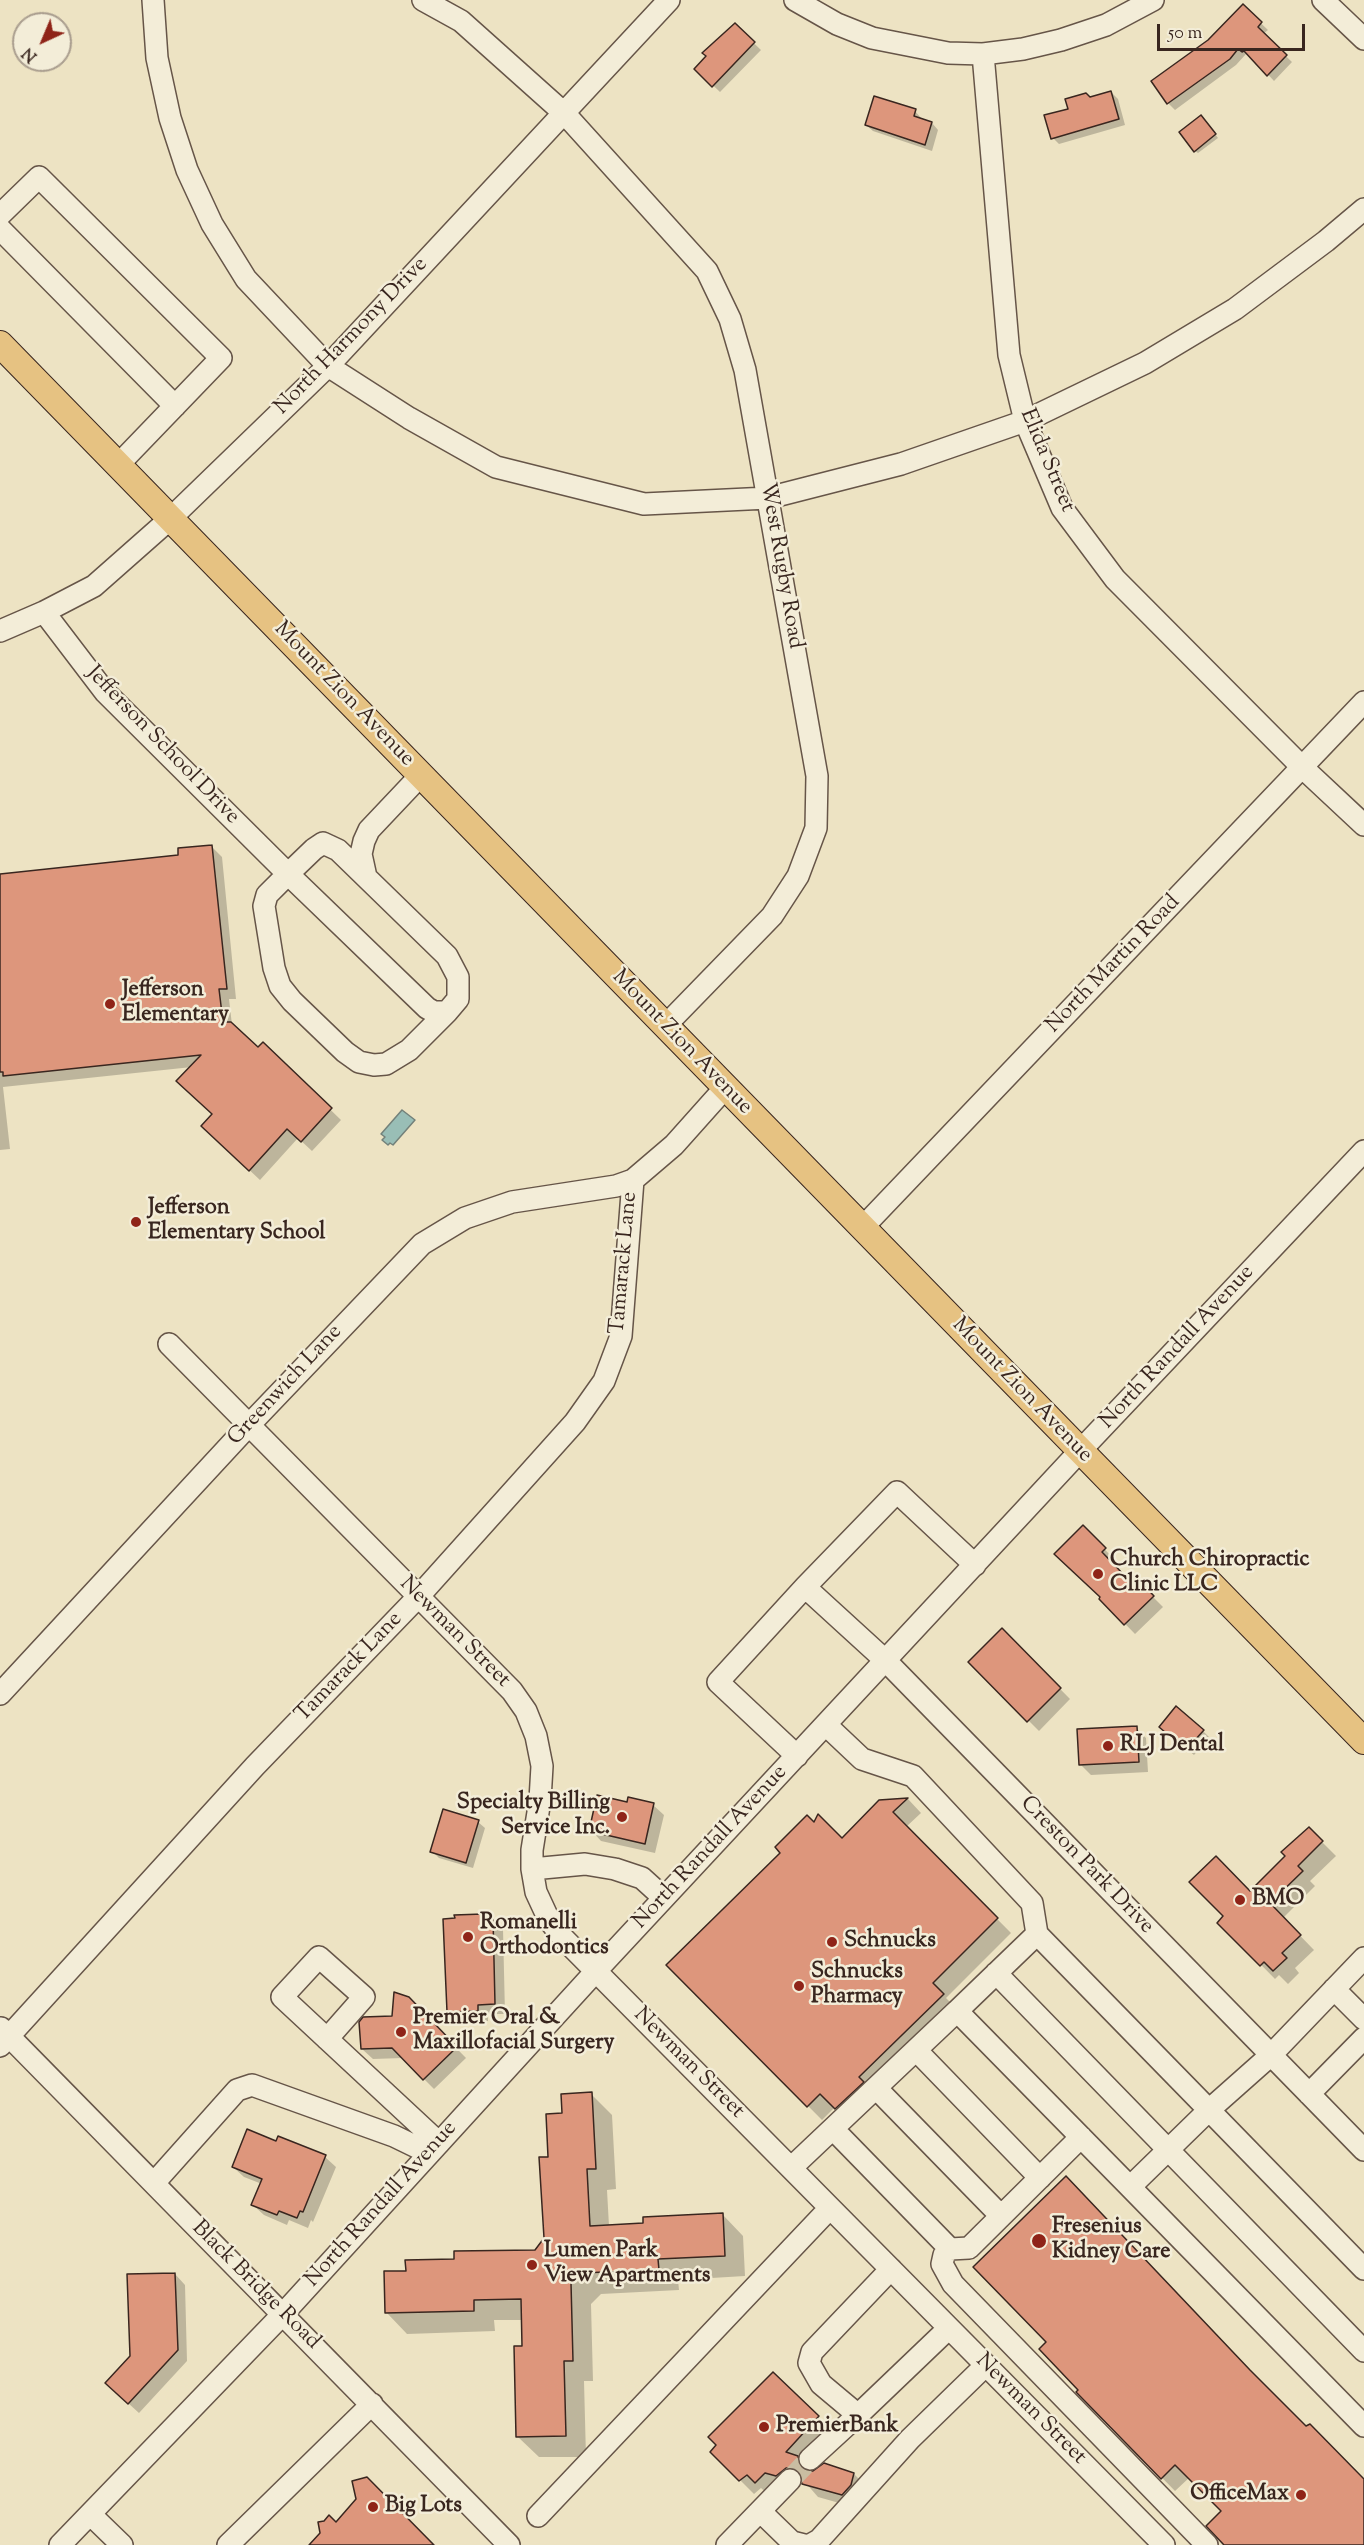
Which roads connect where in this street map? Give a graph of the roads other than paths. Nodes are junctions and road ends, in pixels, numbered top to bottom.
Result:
1 (153, 0) edge
2 (423, 0) edge
3 (669, 0) edge
4 (795, 0) edge
5 (1154, 0) edge
6 (1323, 0) edge
7 (1364, 39) edge
8 (983, 54) junction
9 (565, 114) junction
10 (1364, 209) edge
11 (0, 215) edge
12 (0, 229) edge
13 (0, 344) edge
14 (328, 366) junction
15 (176, 406) junction
16 (1025, 421) junction
17 (118, 465) junction
18 (768, 498) junction
19 (171, 518) junction
20 (44, 612) junction
21 (0, 631) edge
22 (1364, 702) edge
23 (1303, 768) junction
24 (421, 775) junction
25 (1364, 825) edge
26 (288, 874) junction
27 (366, 877) junction
28 (447, 1012) junction
29 (665, 1026) junction
30 (724, 1089) junction
31 (1364, 1151) edge
32 (633, 1180) junction
33 (863, 1227) junction
34 (169, 1344) dead end
35 (249, 1425) junction
36 (1080, 1451) junction
37 (975, 1565) junction
38 (805, 1587) junction
39 (418, 1598) junction
40 (886, 1661) junction
41 (0, 1694) edge
42 (826, 1725) junction
43 (1364, 1741) edge
44 (798, 1756) junction
45 (532, 1869) junction
46 (664, 1898) junction
47 (1037, 1934) junction
48 (1364, 1958) edge
49 (596, 1971) junction
50 (996, 1973) junction
51 (1334, 1989) junction
52 (957, 2011) junction
53 (1364, 2019) edge
54 (3, 2036) edge
55 (1364, 2038) edge
56 (327, 2039) dead end
57 (916, 2050) junction
58 (1271, 2055) junction
59 (876, 2088) junction
60 (1309, 2094) junction
61 (1209, 2110) junction
62 (833, 2129) junction
63 (1082, 2137) junction
64 (434, 2148) junction
65 (1364, 2150) edge
66 (1167, 2151) junction
67 (791, 2168) junction
68 (1040, 2178) junction
69 (154, 2183) junction
70 (1130, 2187) junction
71 (830, 2208) junction
72 (1001, 2216) junction
73 (950, 2249) junction
74 (891, 2269) junction
75 (1364, 2269) edge
76 (953, 2284) junction
77 (928, 2307) junction
78 (283, 2314) junction
79 (949, 2328) junction
80 (1364, 2351) edge
81 (986, 2365) junction
82 (372, 2404) junction
83 (858, 2415) junction
84 (1364, 2426) edge
85 (810, 2459) tunnel mouth
86 (790, 2480) tunnel mouth
87 (760, 2511) junction
88 (90, 2514) junction
89 (538, 2516) dead end
90 (60, 2545) edge
91 (122, 2545) edge
92 (228, 2545) edge
93 (509, 2545) edge
94 (727, 2545) edge
95 (804, 2545) edge
96 (810, 2545) edge
97 (1164, 2545) edge
98 (1207, 2545) edge

1 - 14 street
2 - 9 street, West Rugby Road
3 - 9 street, North Harmony Drive
4 - 8 street
5 - 8 street
6 - 7 street
8 - 16 street, Elida Street
9 - 14 street, North Harmony Drive
9 - 18 street, West Rugby Road
10 - 16 street
11 - 15 street
12 - 15 street
13 - 17 main road, Mount Zion Avenue
14 - 18 street
14 - 19 street, North Harmony Drive
15 - 17 street
16 - 18 street
16 - 23 street, Elida Street
17 - 19 main road, Mount Zion Avenue
18 - 29 street, West Rugby Road
19 - 20 street, North Harmony Drive
19 - 24 main road, Mount Zion Avenue
20 - 21 street, North Harmony Drive
20 - 26 street, Jefferson School Drive
22 - 23 street, North Martin Road
23 - 25 street, Elida Street
23 - 33 street, North Martin Road
24 - 27 street
24 - 29 main road, Mount Zion Avenue
26 - 27 street
26 - 28 street, Jefferson School Drive
26 - 28 street
27 - 28 street
29 - 30 main road, Mount Zion Avenue
30 - 32 street
30 - 33 main road, Mount Zion Avenue
31 - 36 street, North Randall Avenue
32 - 35 street, Greenwich Lane
32 - 39 street, Tamarack Lane
33 - 36 main road, Mount Zion Avenue
34 - 35 street, Newman Street
35 - 39 street, Newman Street
35 - 41 street, Greenwich Lane
36 - 37 street, North Randall Avenue
36 - 43 main road, Mount Zion Avenue
37 - 38 street
37 - 40 street, North Randall Avenue
38 - 40 street, Creston Park Drive
38 - 44 street
39 - 45 street, Newman Street
39 - 54 street, Tamarack Lane
40 - 42 street, North Randall Avenue
40 - 58 street, Creston Park Drive
42 - 44 street, North Randall Avenue
42 - 47 street
44 - 46 street, North Randall Avenue
45 - 46 street
45 - 49 street, Newman Street
46 - 49 street, North Randall Avenue
47 - 50 street
47 - 61 street
48 - 51 street
49 - 64 street, North Randall Avenue
49 - 67 street, Newman Street
50 - 52 street
50 - 66 street
51 - 53 street
51 - 58 street
52 - 57 street
52 - 63 street
54 - 69 street, Black Bridge Road
55 - 60 street
56 - 64 street
57 - 59 street
57 - 68 street
58 - 60 street, Creston Park Drive
58 - 61 street
59 - 62 street
59 - 72 street
60 - 65 street, Creston Park Drive
61 - 66 street
61 - 75 street
62 - 67 street
62 - 73 street
63 - 68 street
63 - 70 street
64 - 69 street
64 - 78 street, North Randall Avenue
66 - 70 street
66 - 80 street
67 - 71 street, Newman Street
68 - 72 street
69 - 78 street, Black Bridge Road
70 - 84 street
71 - 74 street, Newman Street
71 - 89 street
72 - 73 street
73 - 76 street
74 - 77 street, Newman Street
74 - 83 street
76 - 77 street
76 - 98 street
77 - 79 street, Newman Street
78 - 82 street, Black Bridge Road
78 - 88 street, North Randall Avenue
79 - 81 street, Newman Street
79 - 83 street
81 - 96 street
81 - 97 street, Newman Street
82 - 92 street
82 - 93 street, Black Bridge Road
83 - 85 street
86 - 87 street
87 - 94 street
87 - 95 street
88 - 90 street, North Randall Avenue
88 - 91 street

